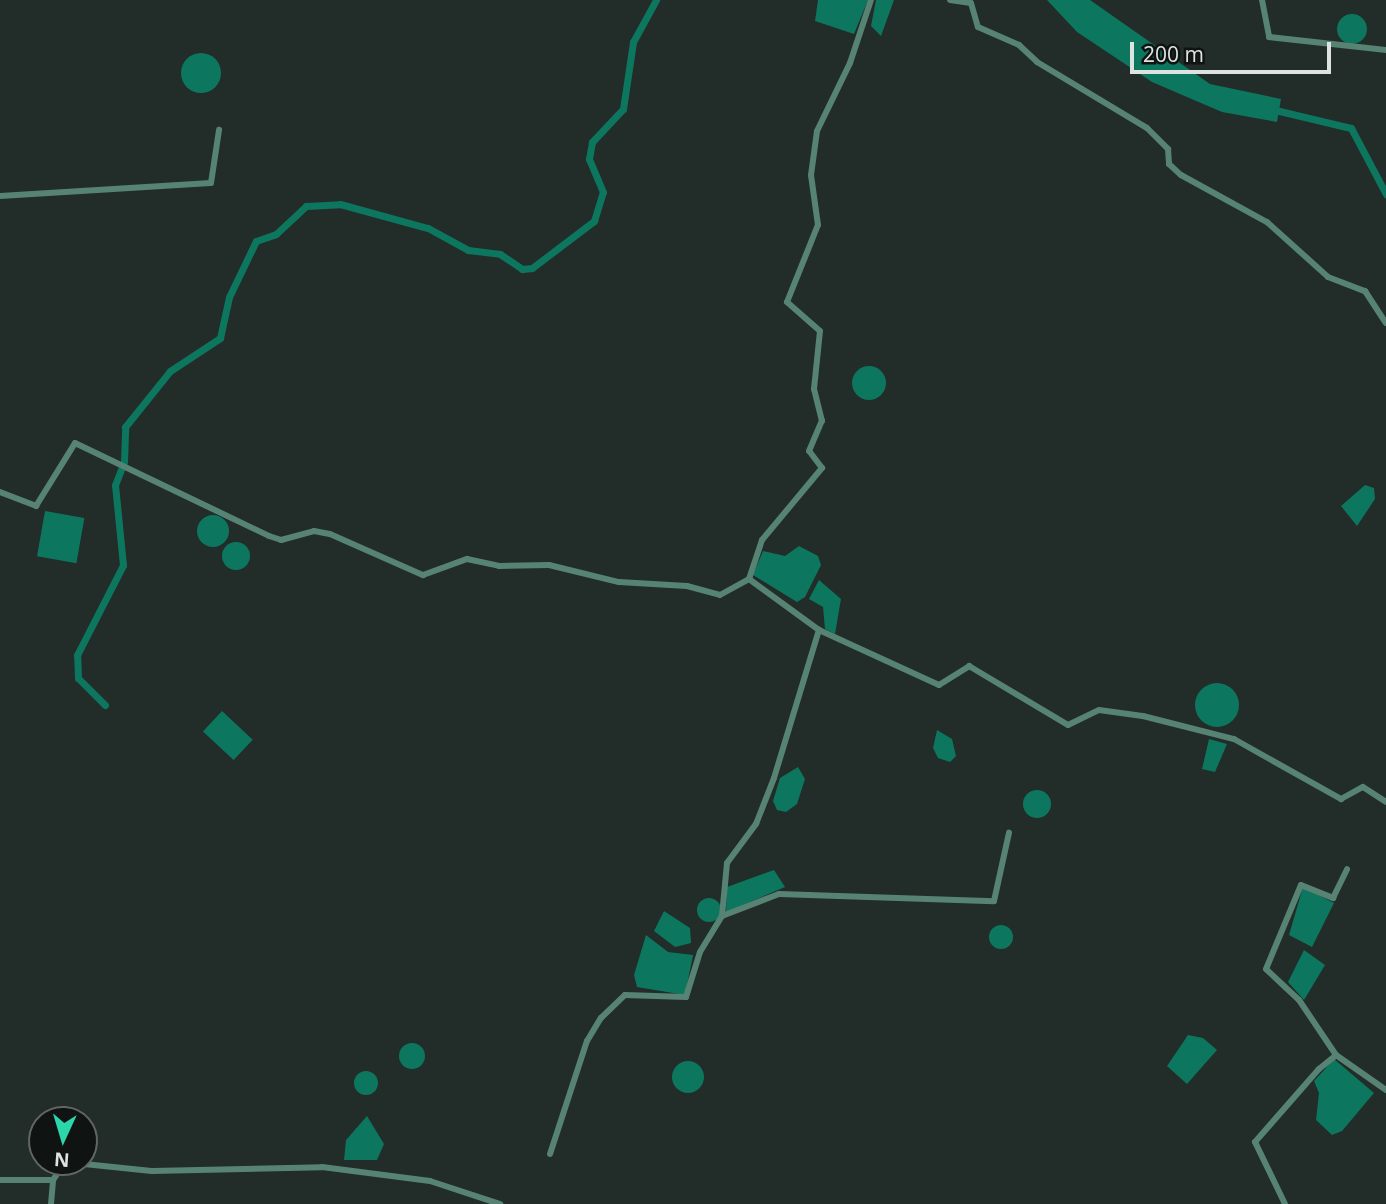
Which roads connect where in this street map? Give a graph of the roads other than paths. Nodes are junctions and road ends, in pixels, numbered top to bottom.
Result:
1 (871, 0) edge
2 (950, 0) edge
3 (1262, 0) edge
4 (1386, 50) edge
5 (219, 130) dead end
6 (0, 196) edge
7 (1386, 323) edge
8 (0, 492) edge
9 (749, 579) junction
10 (819, 630) junction
11 (1386, 802) edge
12 (1009, 833) dead end
13 (1348, 869) dead end
14 (722, 916) junction
15 (1336, 1055) junction
16 (1386, 1090) edge
17 (550, 1154) dead end
18 (0, 1180) edge
19 (53, 1180) junction
20 (51, 1204) edge
21 (500, 1204) edge
22 (1284, 1204) edge

1 - 9 street
2 - 7 street
3 - 4 street
5 - 6 street
8 - 9 street
9 - 10 street
10 - 11 street
10 - 14 street
12 - 14 street
13 - 15 street
14 - 17 street
15 - 16 street
15 - 22 street
18 - 19 street
19 - 20 street
19 - 21 street

